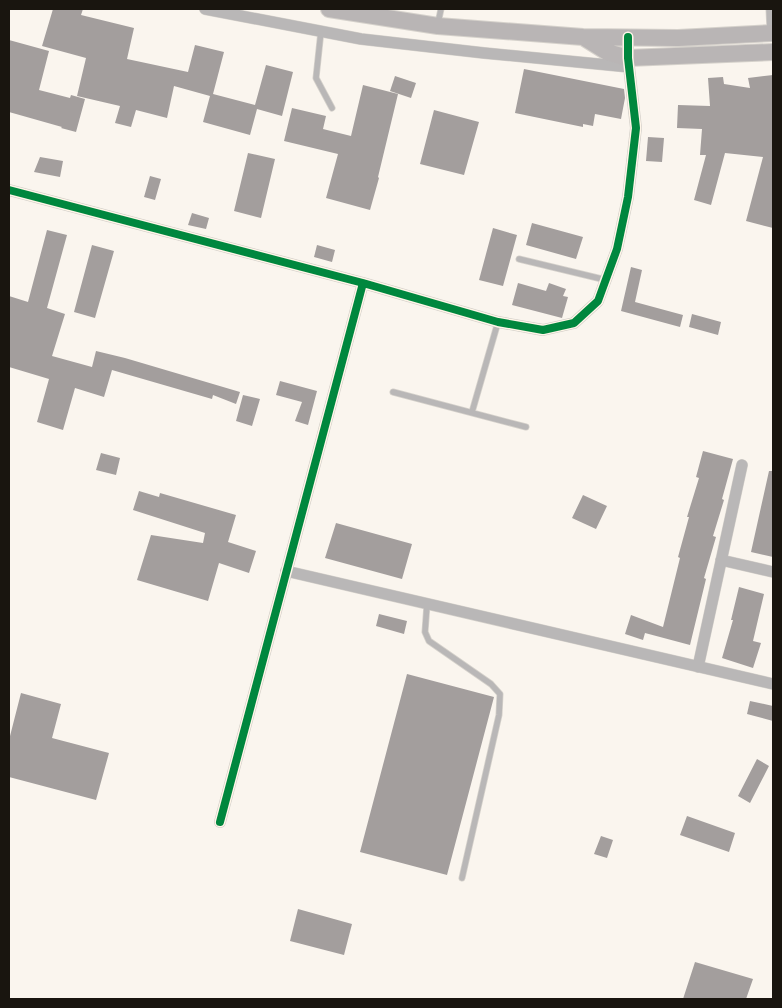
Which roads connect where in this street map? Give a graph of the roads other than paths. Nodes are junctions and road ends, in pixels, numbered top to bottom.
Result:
1 (204, 9) edge
2 (329, 9) edge
3 (442, 9) edge
4 (769, 9) edge
5 (438, 26) junction
6 (321, 32) junction
7 (772, 33) edge
8 (583, 37) junction
9 (628, 37) junction
10 (773, 52) edge
11 (628, 62) junction
12 (332, 108) dead end
13 (9, 190) edge
14 (519, 259) dead end
15 (606, 280) junction
16 (363, 283) junction
17 (498, 322) junction
18 (393, 392) dead end
19 (472, 412) junction
20 (526, 427) dead end
21 (742, 465) dead end
22 (721, 560) junction
23 (286, 571) junction
24 (773, 572) edge
25 (427, 604) junction
26 (698, 667) junction
27 (773, 684) edge
28 (220, 822) dead end
29 (462, 878) dead end

1 - 6 street
2 - 5 main road
3 - 5 lane
4 - 7 lane
5 - 8 main road
6 - 11 street
6 - 12 lane
7 - 9 main road
8 - 9 main road
8 - 11 main road
9 - 11 street
10 - 11 main road
11 - 15 street
13 - 16 street
14 - 15 lane
15 - 17 street
16 - 17 street
16 - 23 street
17 - 19 lane
18 - 19 lane
19 - 20 lane
21 - 22 street
22 - 24 street
22 - 26 street
23 - 25 street
23 - 28 street
25 - 26 street
25 - 29 lane
26 - 27 street

